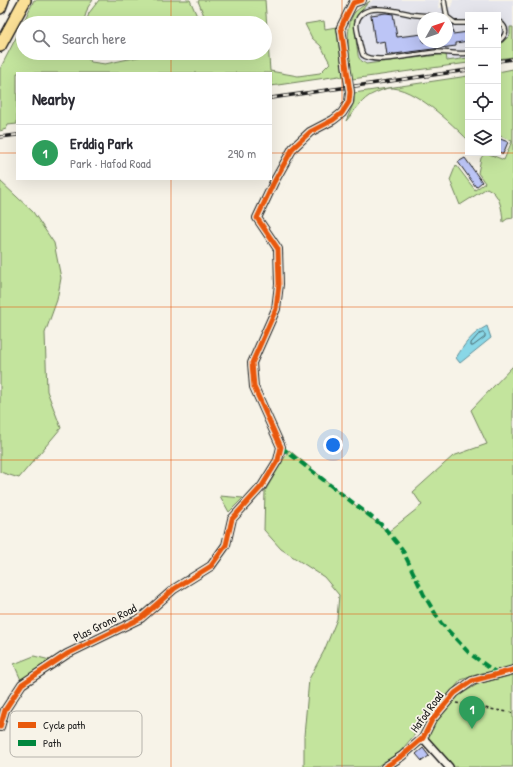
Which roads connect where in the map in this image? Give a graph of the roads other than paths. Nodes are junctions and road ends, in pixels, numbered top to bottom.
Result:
1 (3, 0) edge
2 (17, 0) edge
3 (25, 0) edge
4 (362, 0) edge
5 (444, 0) edge
6 (0, 8) edge
7 (446, 12) edge
8 (417, 14) edge
9 (16, 16) edge
10 (16, 17) edge
11 (453, 22) edge
12 (465, 23) edge
13 (501, 23) edge
14 (0, 39) edge
15 (501, 39) edge
16 (0, 46) edge
17 (465, 53) edge
18 (513, 670) edge
19 (0, 727) edge
20 (423, 738) junction
21 (385, 767) edge
22 (449, 767) edge

1 - 6 highway
2 - 14 highway
3 - 9 highway
4 - 19 street, Plas Grono Road, bridge
5 - 7 lane
8 - 17 lane
10 - 16 highway
11 - 12 lane
13 - 15 lane
18 - 20 street, Hafod Road
20 - 21 street, Hafod Road
20 - 22 street

